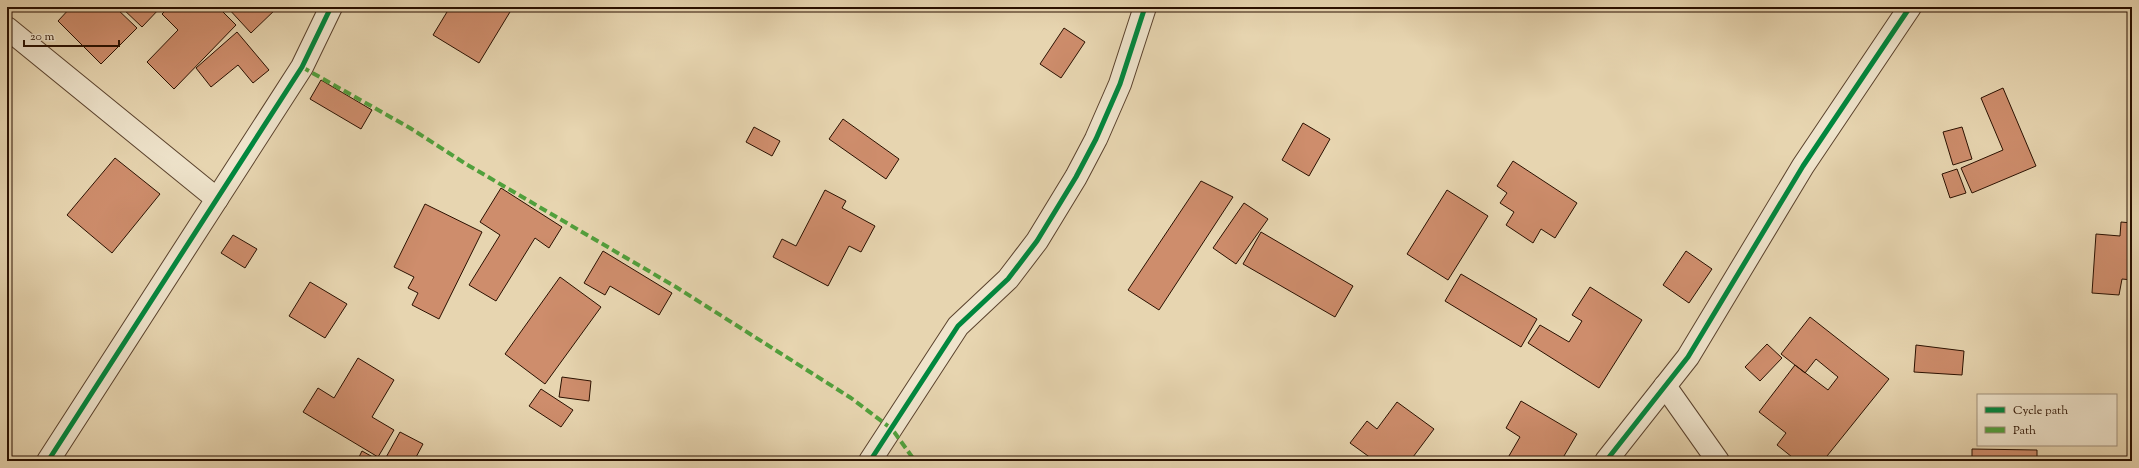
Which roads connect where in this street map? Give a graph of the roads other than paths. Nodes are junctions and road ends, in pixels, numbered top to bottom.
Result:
1 (331, 7) edge
2 (1145, 7) edge
3 (1910, 7) edge
4 (7, 28) edge
5 (217, 199) junction
6 (1665, 386) junction
7 (48, 461) edge
8 (870, 461) edge
9 (1606, 461) edge
10 (1718, 461) edge

1 - 5 street
2 - 8 street
3 - 6 street
4 - 5 street
5 - 7 street
6 - 9 street
6 - 10 street

